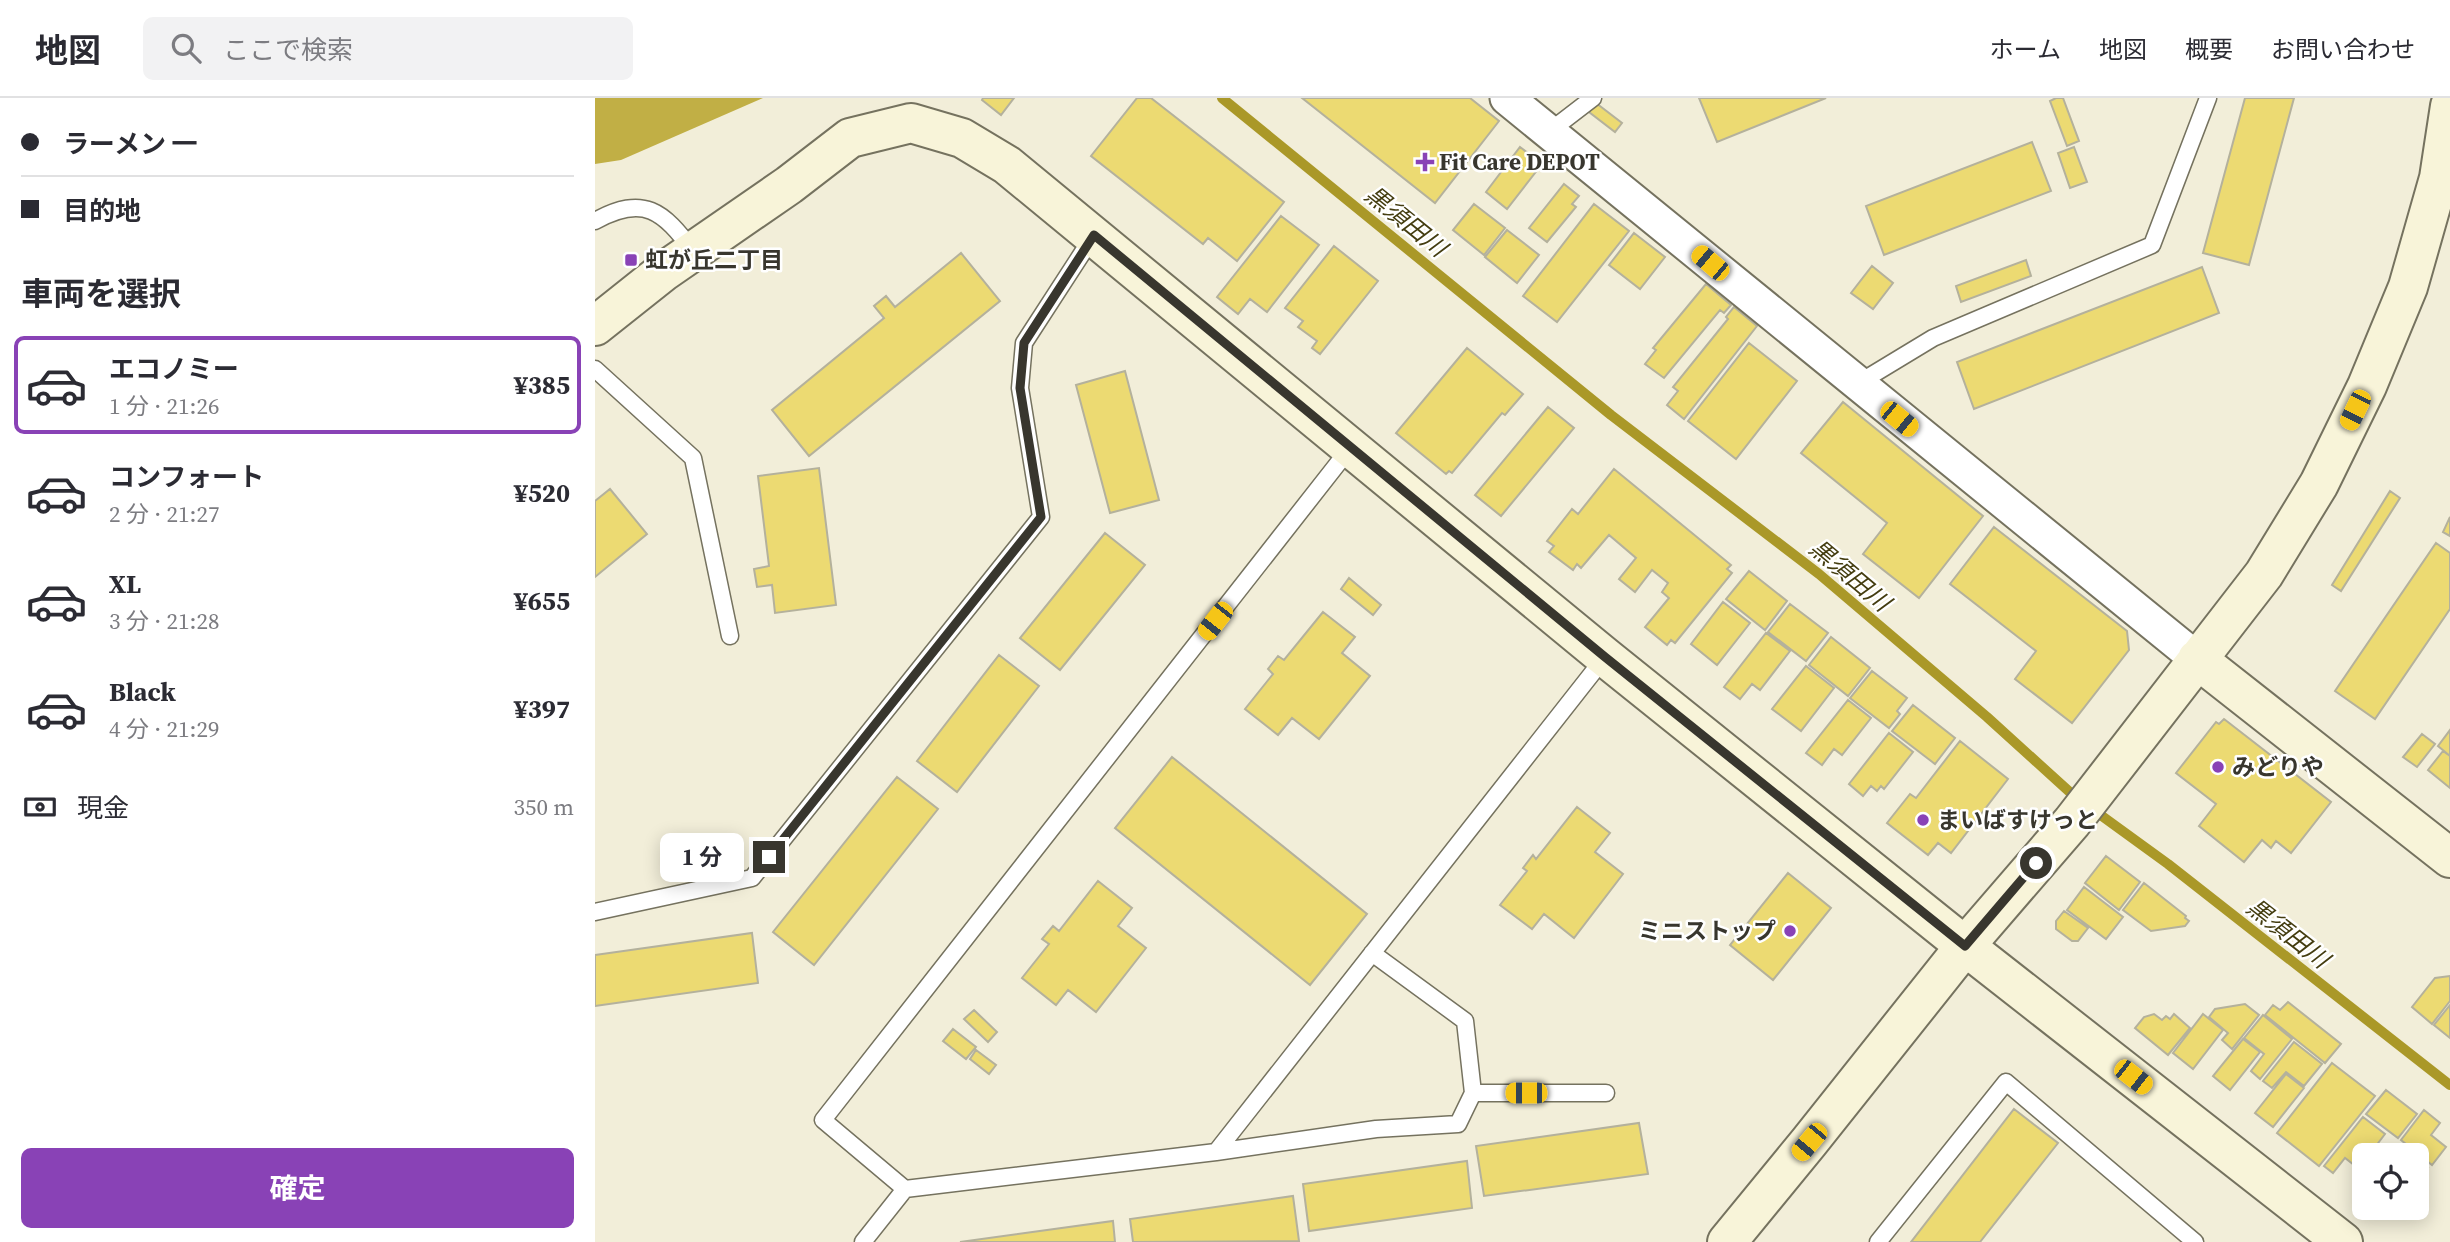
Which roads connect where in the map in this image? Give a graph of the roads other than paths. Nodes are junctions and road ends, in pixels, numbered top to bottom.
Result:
1 (1507, 98) edge
2 (1593, 98) edge
3 (2208, 98) edge
4 (2450, 106) edge
5 (913, 111) edge
6 (1550, 131) junction
7 (595, 221) edge
8 (1094, 235) junction
9 (693, 251) junction
10 (595, 326) edge
11 (595, 369) edge
12 (1857, 384) junction
13 (1350, 448) junction
14 (730, 636) dead end
15 (1605, 657) junction
16 (2197, 659) junction
17 (2450, 858) edge
18 (595, 912) edge
19 (1965, 946) junction
20 (1372, 953) junction
21 (1473, 1093) junction
22 (1606, 1093) dead end
23 (1216, 1152) junction
24 (905, 1189) junction
25 (863, 1242) edge
26 (1727, 1242) edge
27 (1878, 1242) edge
28 (2195, 1242) edge
29 (2343, 1242) edge

1 - 6 street
2 - 6 lane
3 - 12 lane
4 - 16 street
5 - 8 street
5 - 9 street
6 - 12 street
7 - 9 lane
8 - 13 street
8 - 18 lane
9 - 10 street
11 - 14 lane
12 - 16 street
13 - 15 street
13 - 24 lane
15 - 19 street
15 - 20 lane
16 - 17 street
16 - 19 street
19 - 26 street
19 - 29 street
20 - 21 lane
20 - 23 lane
21 - 22 lane
21 - 23 lane
23 - 24 lane
24 - 25 lane
27 - 28 lane

